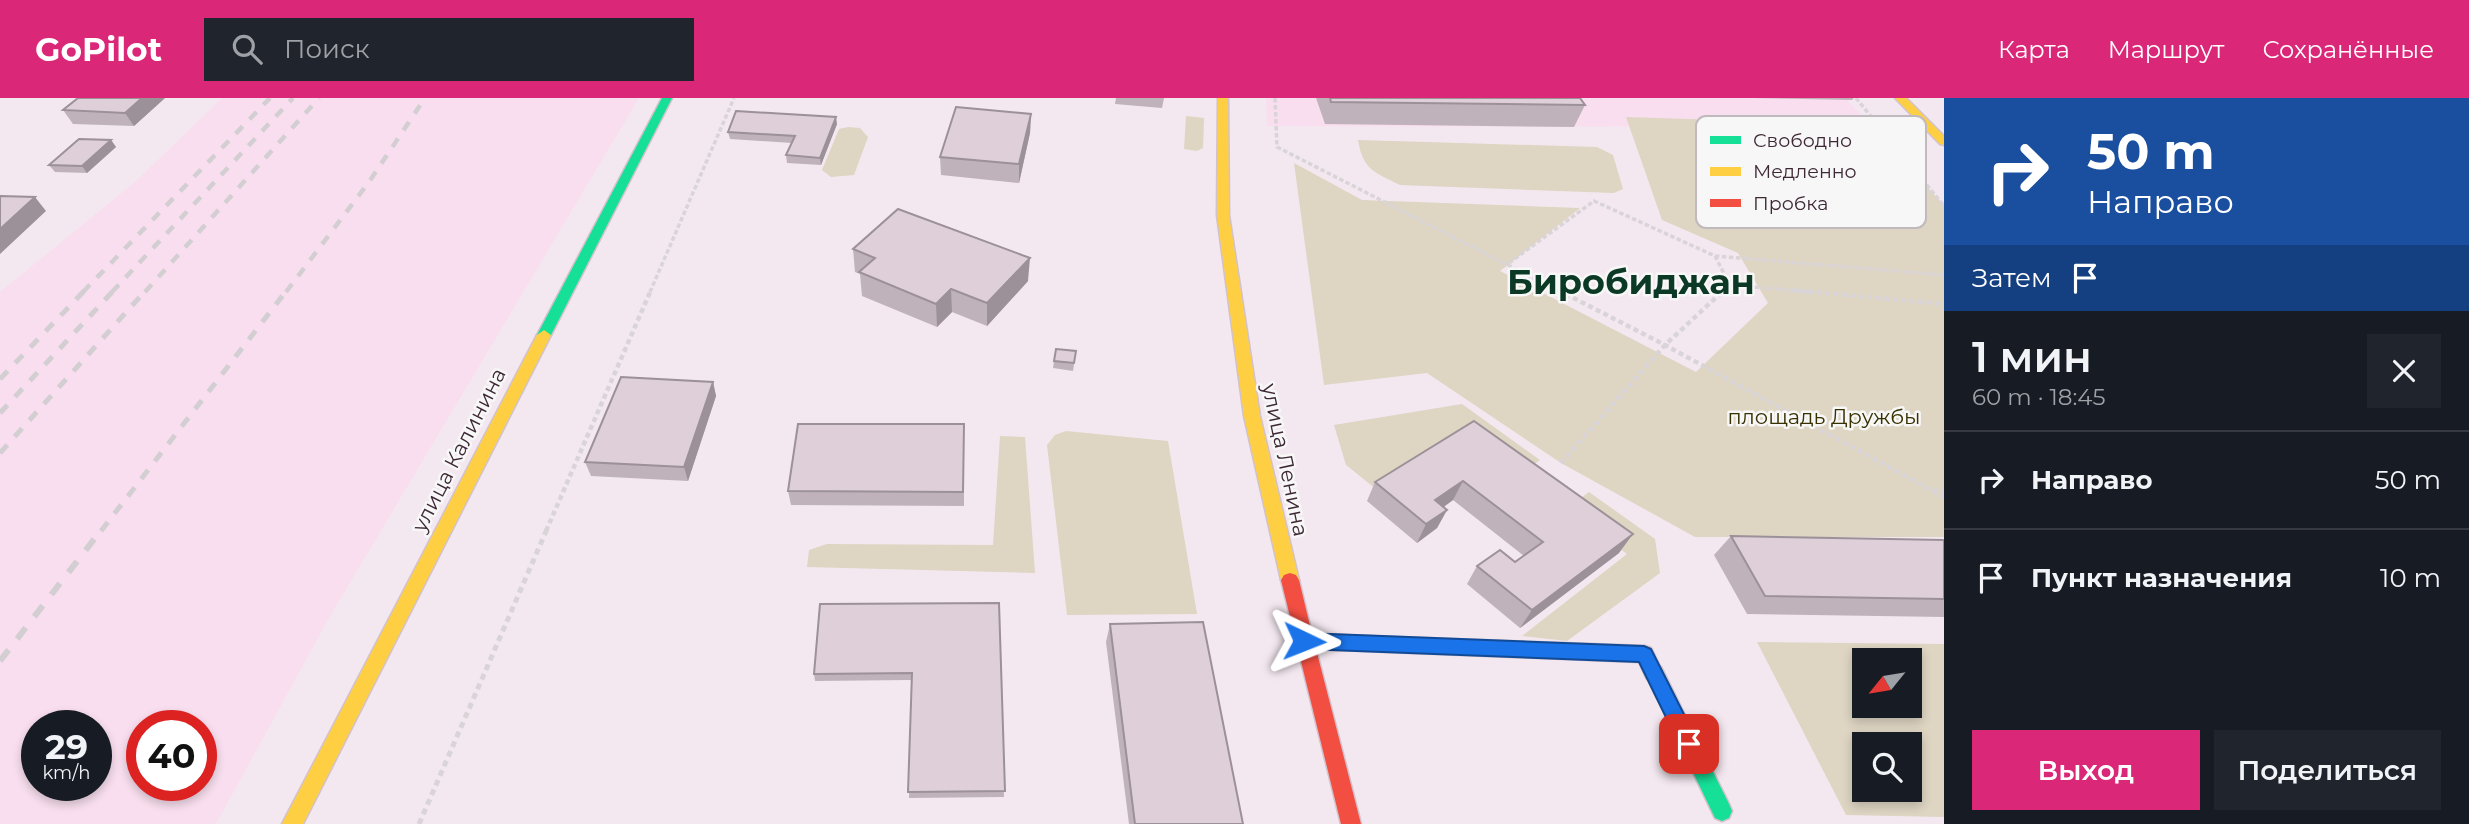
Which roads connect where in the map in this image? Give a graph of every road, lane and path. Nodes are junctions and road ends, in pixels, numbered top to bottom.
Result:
1 (667, 98) edge
2 (734, 98) edge
3 (1223, 98) edge
4 (1275, 98) edge
5 (1856, 98) edge
6 (1900, 98) edge
7 (1871, 116) edge
8 (1918, 116) edge
9 (1926, 124) edge
10 (1944, 142) edge
11 (1926, 184) edge
12 (1944, 206) edge
13 (1715, 256) junction
14 (1509, 264) junction
15 (1944, 275) edge
16 (1730, 285) junction
17 (1944, 304) edge
18 (1665, 345) junction
19 (1560, 463) dead end
20 (1933, 490) junction
21 (1944, 490) edge
22 (1944, 497) edge
23 (1304, 641) junction
24 (1722, 811) dead end
25 (292, 824) edge
26 (419, 824) edge
27 (1351, 824) edge

1 - 25 street, улица Калинина
2 - 26 path
3 - 23 street, улица Ленина
4 - 14 path
5 - 7 path
6 - 8 street
9 - 10 street
11 - 12 path
13 - 14 path
13 - 15 path
13 - 16 path
14 - 18 path
16 - 17 path
16 - 18 path
18 - 19 path
18 - 20 path
20 - 21 path
20 - 22 path
23 - 24 street
23 - 27 street, улица Ленина

